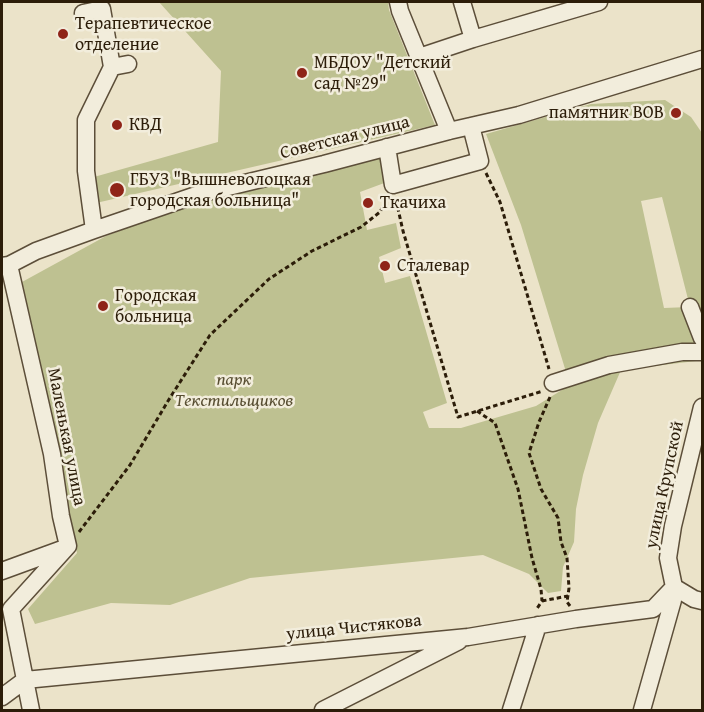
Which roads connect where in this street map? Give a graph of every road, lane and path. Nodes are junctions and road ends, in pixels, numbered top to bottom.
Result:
1 (398, 2) edge
2 (462, 2) edge
3 (599, 2) edge
4 (83, 13) dead end
5 (473, 39) junction
6 (419, 57) junction
7 (702, 59) edge
8 (471, 126) junction
9 (449, 131) junction
10 (387, 147) junction
11 (480, 161) junction
12 (393, 185) junction
13 (94, 230) junction
14 (5, 266) edge
15 (690, 307) dead end
16 (702, 338) edge
17 (702, 352) edge
18 (554, 385) junction
19 (702, 407) edge
20 (477, 411) junction
21 (68, 546) junction
22 (2, 571) edge
23 (674, 587) junction
24 (568, 596) junction
25 (542, 601) junction
26 (702, 601) edge
27 (576, 619) junction
28 (531, 627) junction
29 (468, 637) junction
30 (25, 680) junction
31 (2, 697) edge
32 (31, 711) edge
33 (323, 711) edge
34 (511, 711) edge
35 (642, 711) edge

1 - 6 street
2 - 5 street
3 - 5 street
4 - 13 street
5 - 6 street
6 - 9 street
7 - 8 street, Советская улица
8 - 9 street, Советская улица
8 - 11 street
9 - 10 street, Советская улица
10 - 12 street
10 - 13 street, Советская улица
11 - 12 street
11 - 18 path
12 - 20 path
12 - 21 path
13 - 14 street, Советская улица
14 - 21 street, Маленькая улица
15 - 16 street
17 - 18 street
18 - 20 path
18 - 24 path
19 - 23 street, улица Крупской
20 - 25 path
21 - 22 street
21 - 30 street
23 - 26 street
23 - 27 street, улица Чистякова
23 - 35 street, улица Крупской
24 - 25 path
24 - 27 path
25 - 28 path
27 - 28 street, улица Чистякова
28 - 29 street, улица Чистякова
28 - 34 street
29 - 30 street, улица Чистякова
29 - 33 street
30 - 31 street
30 - 32 street

